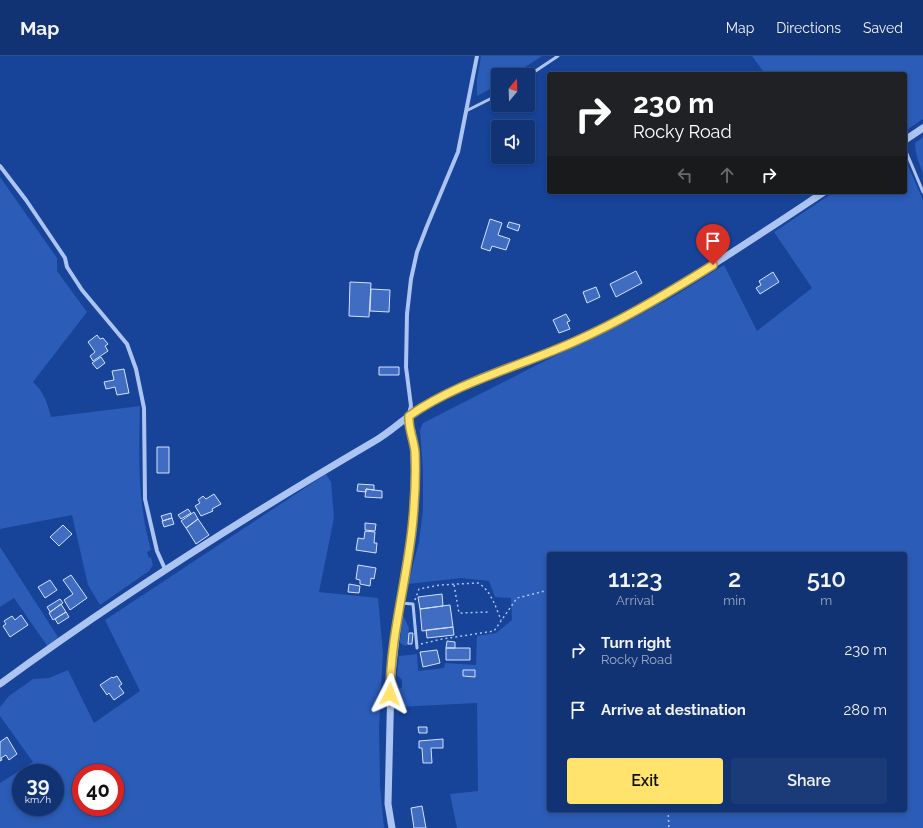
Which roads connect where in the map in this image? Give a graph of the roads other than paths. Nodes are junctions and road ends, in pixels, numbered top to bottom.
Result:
1 (477, 56) edge
2 (558, 56) edge
3 (535, 71) edge
4 (491, 98) edge
5 (466, 111) junction
6 (923, 128) edge
7 (907, 139) edge
8 (907, 154) edge
9 (0, 166) edge
10 (923, 192) edge
11 (821, 194) edge
12 (409, 416) junction
13 (165, 569) junction
14 (400, 603) junction
15 (417, 647) road end
16 (0, 684) edge
17 (392, 828) edge

1 - 5 street
2 - 3 lane
4 - 5 lane
5 - 12 street
6 - 7 street
8 - 10 lane
9 - 13 street
11 - 12 street
12 - 13 street
12 - 14 street
13 - 16 street
14 - 15 lane
14 - 17 street

